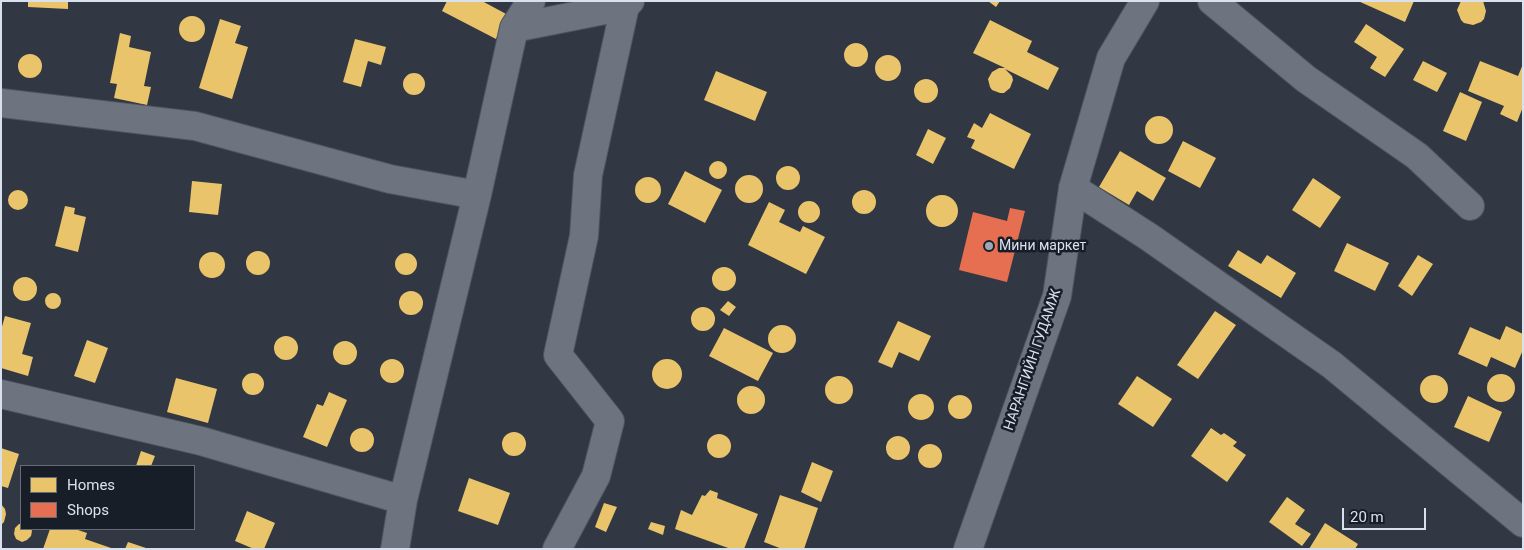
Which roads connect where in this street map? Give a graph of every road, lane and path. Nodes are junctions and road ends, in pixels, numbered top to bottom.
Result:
1 (531, 1) edge
2 (1145, 1) edge
3 (1212, 1) edge
4 (627, 4) edge
5 (514, 28) junction
6 (1, 103) edge
7 (1073, 188) junction
8 (477, 196) junction
9 (1470, 206) dead end
10 (1, 394) edge
11 (403, 500) junction
12 (1523, 523) edge
13 (395, 549) edge
14 (558, 549) edge
15 (968, 549) edge

1 - 5 street
2 - 7 main road, НАРАНГИЙН ГУДАМЖ
3 - 9 street
4 - 5 street
4 - 14 street
5 - 8 street
6 - 8 street
7 - 12 street
7 - 15 main road, НАРАНГИЙН ГУДАМЖ
8 - 11 street
10 - 11 street
11 - 13 street

